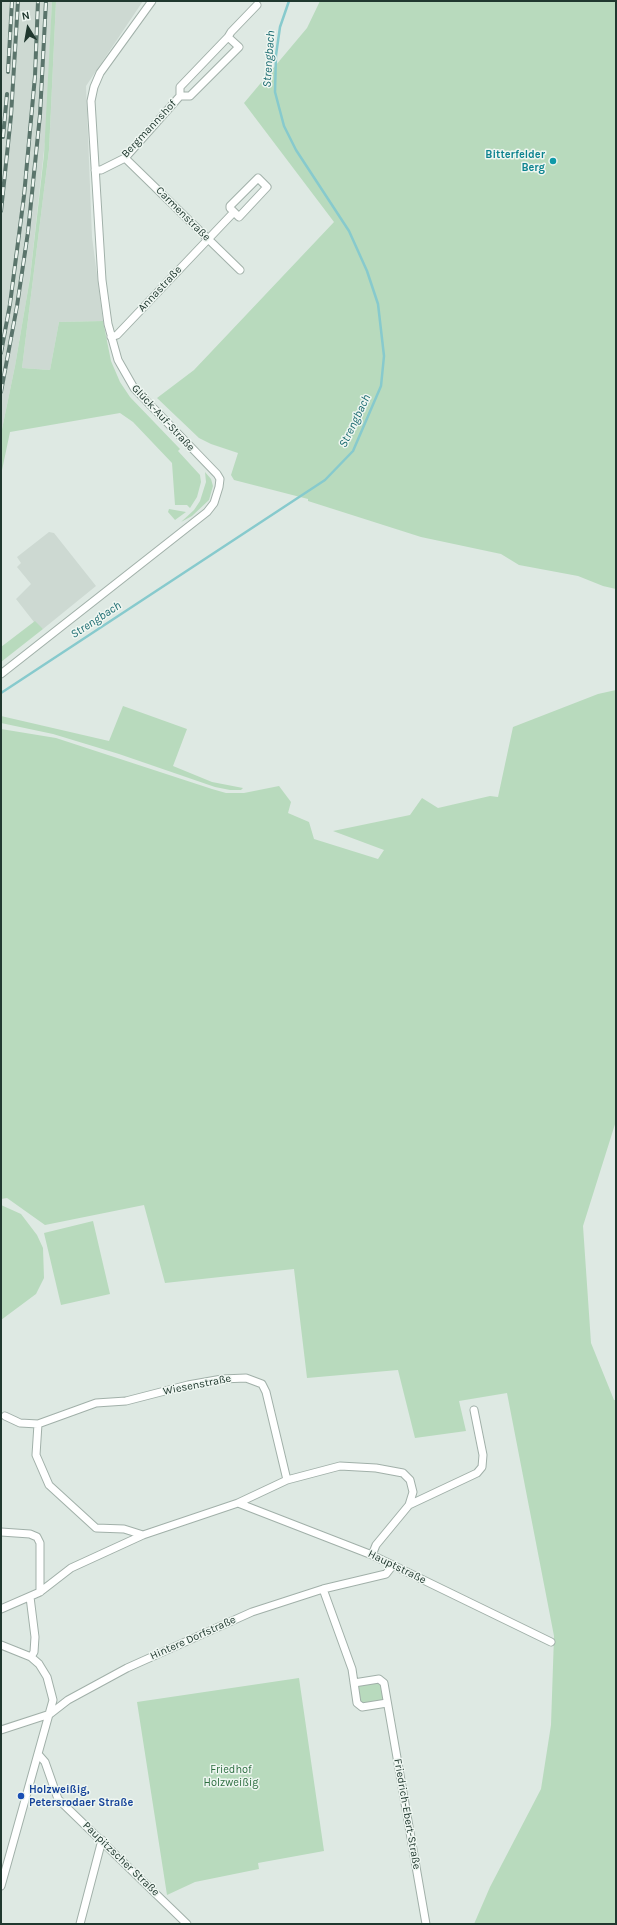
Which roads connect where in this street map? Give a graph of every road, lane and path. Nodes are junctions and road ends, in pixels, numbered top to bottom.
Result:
1 (152, 1) edge
2 (257, 5) dead end
3 (228, 37) junction
4 (180, 96) junction
5 (125, 158) junction
6 (95, 170) junction
7 (234, 212) junction
8 (208, 239) junction
9 (240, 270) dead end
10 (111, 337) junction
11 (1, 674) edge
12 (474, 1410) dead end
13 (5, 1416) dead end
14 (38, 1424) junction
15 (287, 1480) junction
16 (238, 1503) junction
17 (409, 1505) junction
18 (1, 1532) edge
19 (143, 1535) junction
20 (372, 1554) junction
21 (393, 1566) junction
22 (323, 1589) junction
23 (40, 1592) junction
24 (30, 1597) junction
25 (1, 1609) edge
26 (551, 1642) dead end
27 (1, 1645) edge
28 (31, 1657) junction
29 (354, 1683) junction
30 (387, 1703) junction
31 (50, 1714) junction
32 (1, 1730) edge
33 (38, 1754) junction
34 (33, 1769) junction
35 (48, 1770) junction
36 (102, 1840) junction
37 (1, 1886) edge
38 (80, 1924) edge
39 (187, 1924) edge
40 (426, 1924) edge

1 - 6 street, Glück-Auf-Straße
2 - 3 street, Bergmannshof
3 - 4 street, Bergmannshof
3 - 4 street, Bergmannshof
4 - 5 street, Bergmannshof
5 - 6 street, Bergmannshof
5 - 8 street, Carmenstraße
6 - 10 street, Glück-Auf-Straße
7 - 7 street
7 - 8 street, Annastraße
8 - 9 street, Carmenstraße
8 - 10 street, Annastraße
10 - 11 street, Glück-Auf-Straße
12 - 17 street
13 - 14 street, Wiesenstraße
14 - 15 street, Wiesenstraße
14 - 19 street
15 - 16 street
15 - 17 street
16 - 19 street
16 - 20 street, Hauptstraße
17 - 20 street
18 - 23 street
19 - 23 street
20 - 21 street, Hauptstraße
21 - 22 street, Hintere Dorfstraße
21 - 26 street, Hauptstraße
22 - 29 street
22 - 31 street, Hintere Dorfstraße
23 - 24 street
24 - 25 street
24 - 28 street
27 - 28 street
28 - 31 street
29 - 30 street, Friedrich-Ebert-Straße
29 - 30 street
30 - 40 street, Friedrich-Ebert-Straße
31 - 32 street, Hintere Dorfstraße
31 - 33 street
33 - 34 street
33 - 35 street, Paupitzscher Straße
34 - 35 street
34 - 37 street
35 - 36 street, Paupitzscher Straße
36 - 38 street
36 - 39 street, Paupitzscher Straße

